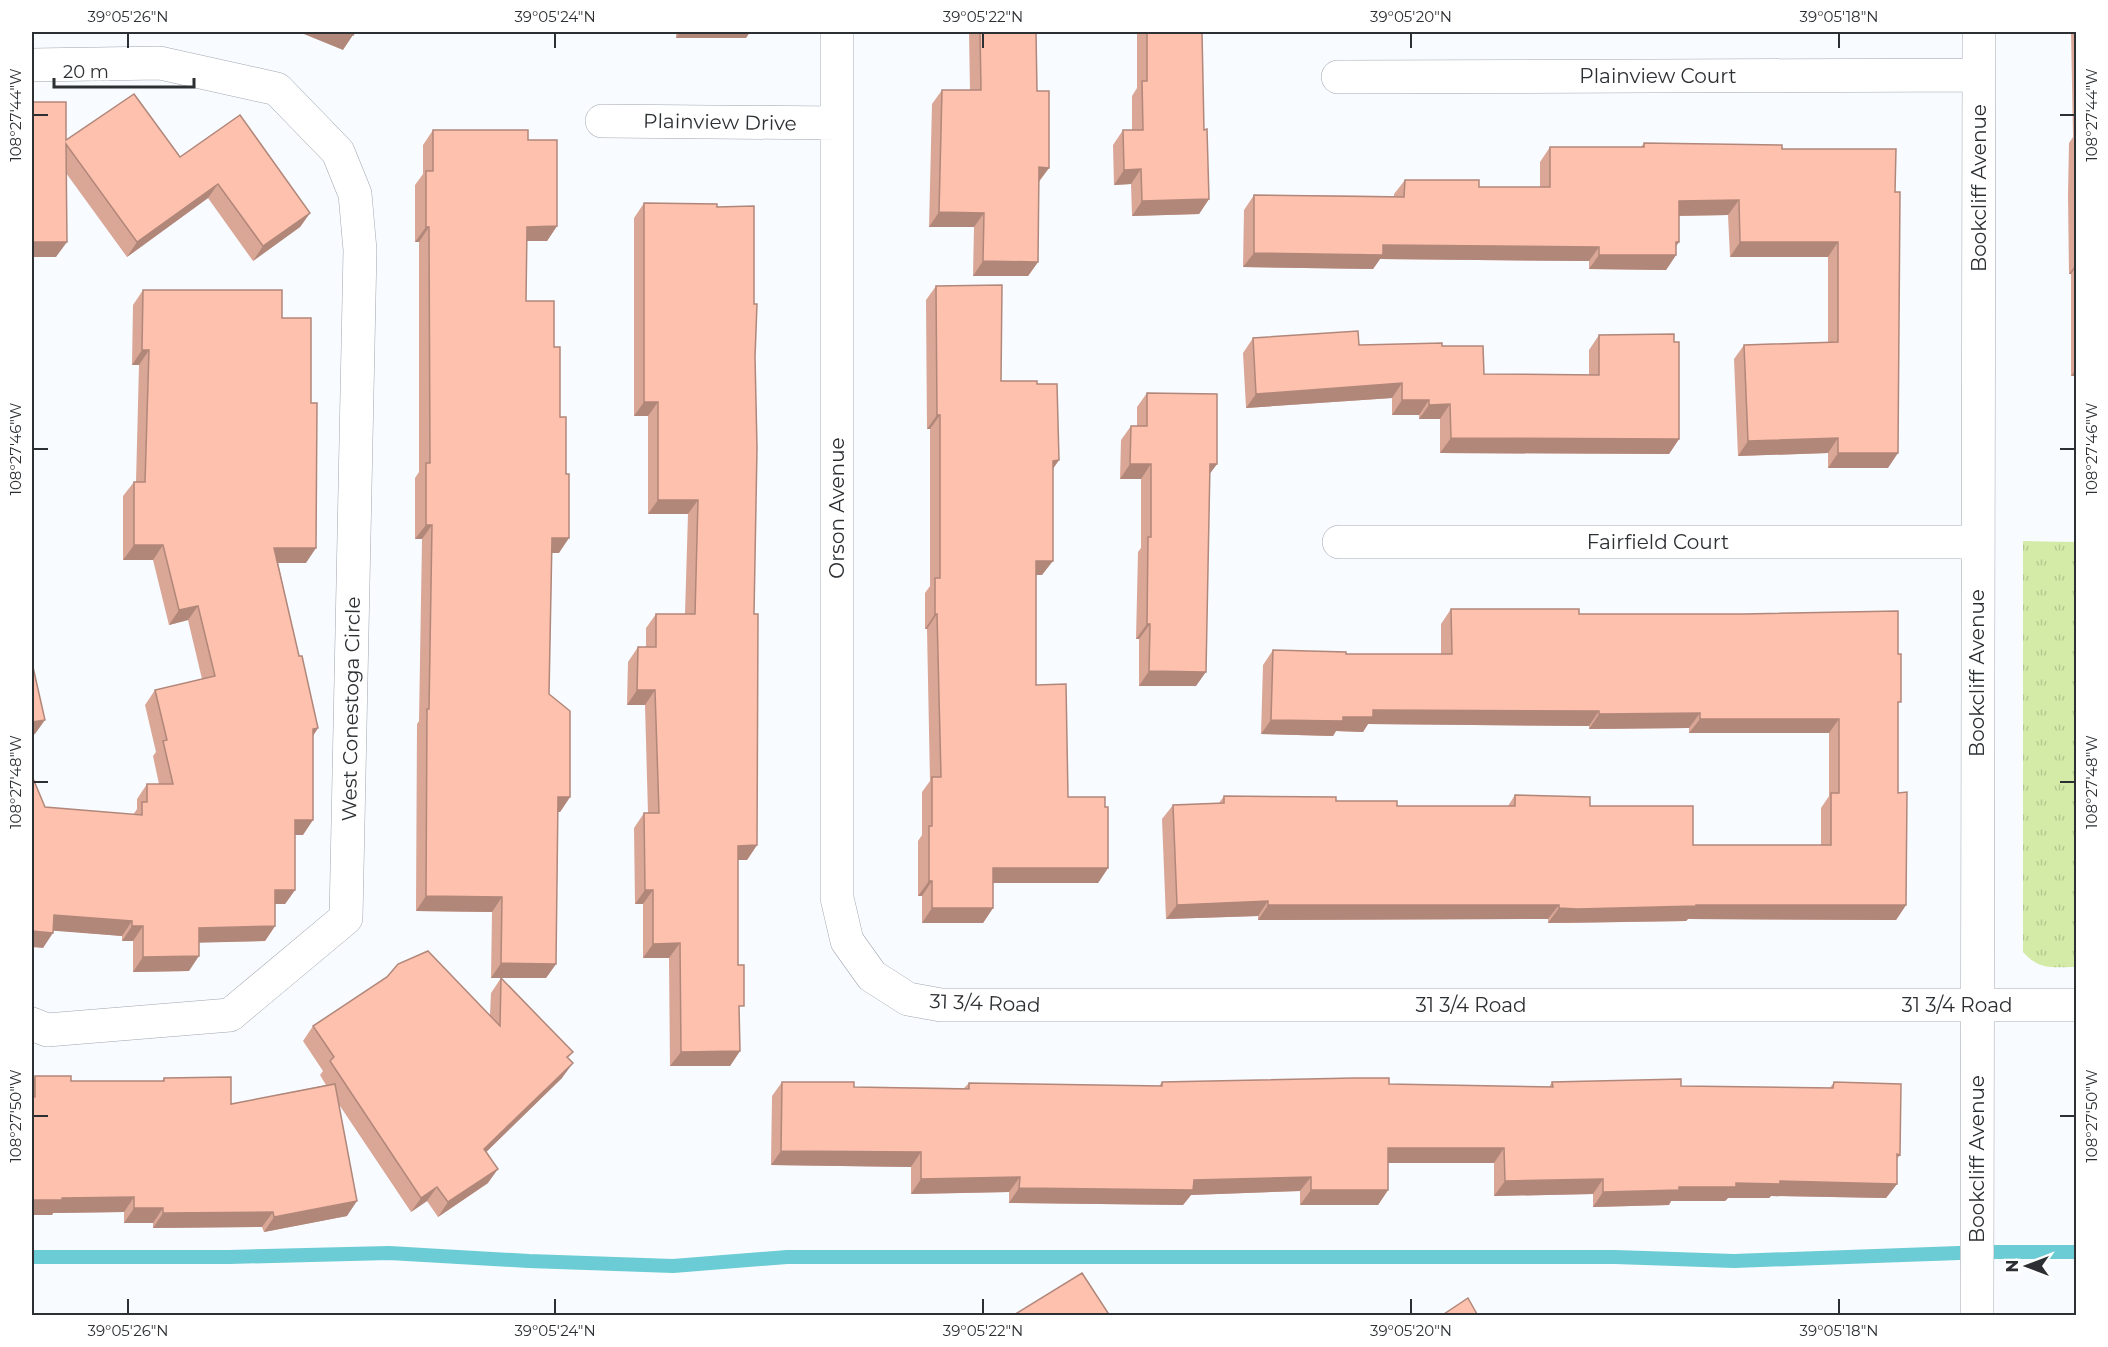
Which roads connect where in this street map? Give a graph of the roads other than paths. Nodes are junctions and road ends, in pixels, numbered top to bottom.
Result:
1 (837, 32) edge
2 (1979, 32) edge
3 (32, 65) edge
4 (1979, 75) junction
5 (1338, 76) dead end
6 (603, 121) dead end
7 (837, 123) junction
8 (1339, 542) dead end
9 (1977, 542) junction
10 (872, 976) joint
11 (1977, 1005) junction
12 (2076, 1005) edge
13 (32, 1024) edge
14 (1977, 1316) edge

1 - 7 street, Orson Avenue
2 - 4 street, Bookcliff Avenue
3 - 13 street, West Conestoga Circle
4 - 5 street, Plainview Court
4 - 9 street, Bookcliff Avenue
6 - 7 street, Plainview Drive
7 - 10 street, Orson Avenue
8 - 9 street, Fairfield Court
9 - 11 street, Bookcliff Avenue
10 - 11 street, 31 3/4 Road
11 - 12 street, 31 3/4 Road
11 - 14 street, Bookcliff Avenue

